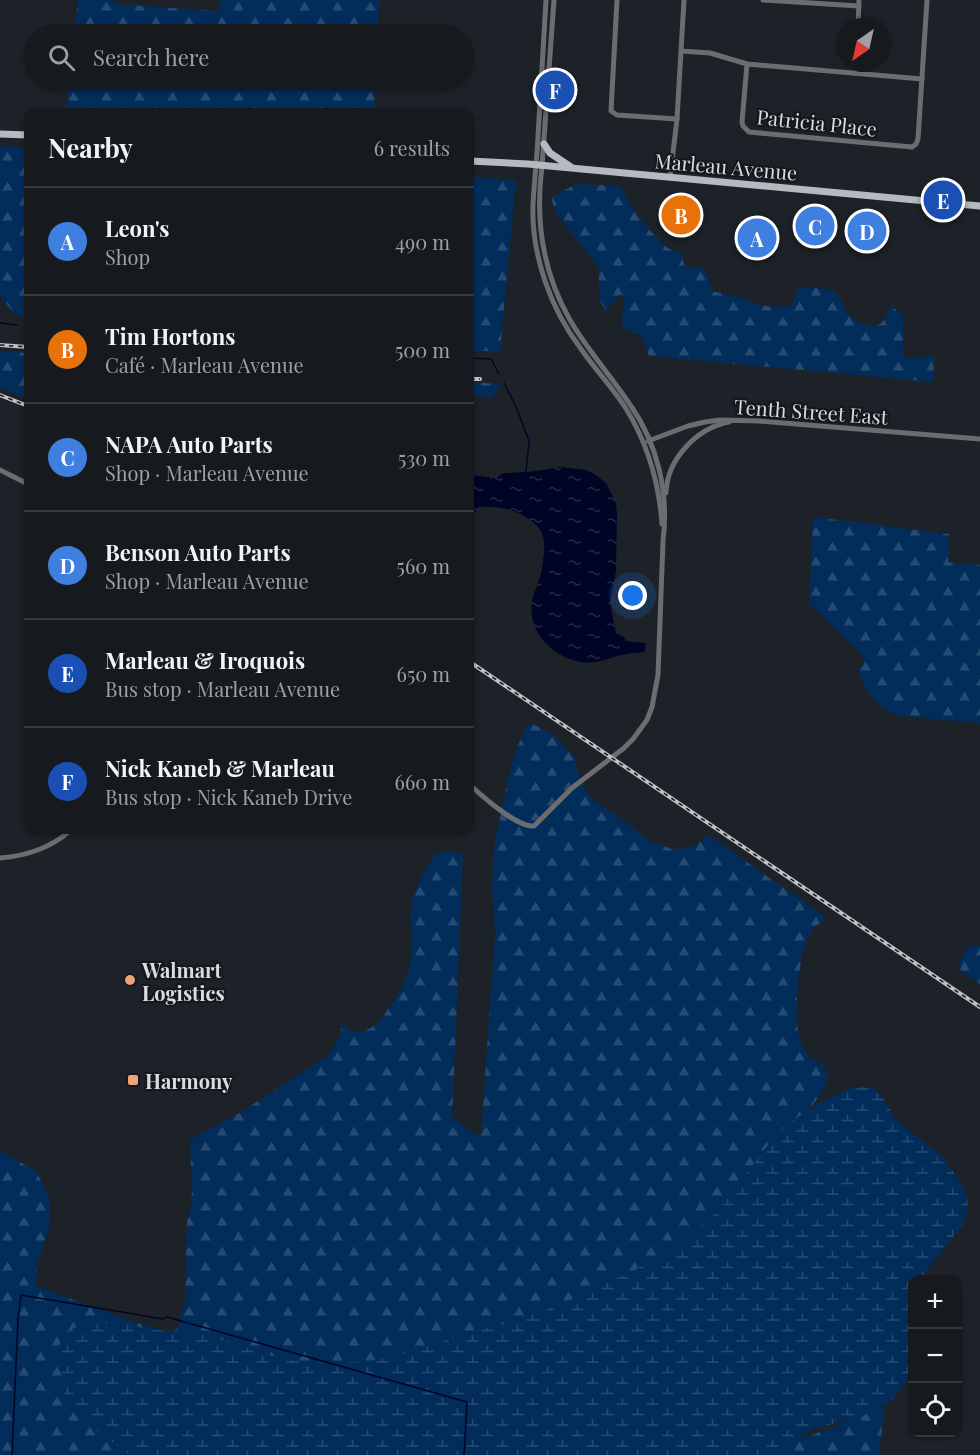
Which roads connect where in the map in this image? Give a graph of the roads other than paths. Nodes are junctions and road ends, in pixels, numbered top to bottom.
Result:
1 (546, 0) edge
2 (554, 0) edge
3 (617, 0) edge
4 (684, 0) edge
5 (763, 0) edge
6 (927, 0) edge
7 (859, 3) edge
8 (858, 18) edge
9 (681, 51) junction
10 (747, 64) junction
11 (855, 73) joint
12 (922, 79) junction
13 (677, 119) junction
14 (0, 134) edge
15 (24, 135) edge
16 (544, 144) junction
17 (474, 161) edge
18 (539, 166) junction
19 (574, 169) junction
20 (670, 178) junction
21 (980, 206) edge
22 (742, 421) junction
23 (980, 439) edge
24 (647, 441) junction
25 (0, 470) edge
26 (24, 482) edge
27 (666, 506) junction
28 (663, 541) junction
29 (474, 789) edge
30 (66, 834) edge
31 (0, 858) edge

1 - 18 street
2 - 16 street
3 - 13 street
4 - 9 street
5 - 7 street
6 - 12 street
7 - 8 street
9 - 10 street
9 - 13 street
10 - 11 street
10 - 12 street, Patricia Place
11 - 12 street
13 - 20 street
14 - 15 main road
16 - 18 street
16 - 19 main road
17 - 18 main road, Marleau Avenue
18 - 19 main road, Marleau Avenue
18 - 24 street
19 - 20 main road, Marleau Avenue
20 - 21 main road, Marleau Avenue
22 - 23 street, Tenth Street East
22 - 24 street, Tenth Street East
22 - 27 street
24 - 27 street
24 - 28 street
25 - 26 street
27 - 28 street
28 - 29 street
30 - 31 street

